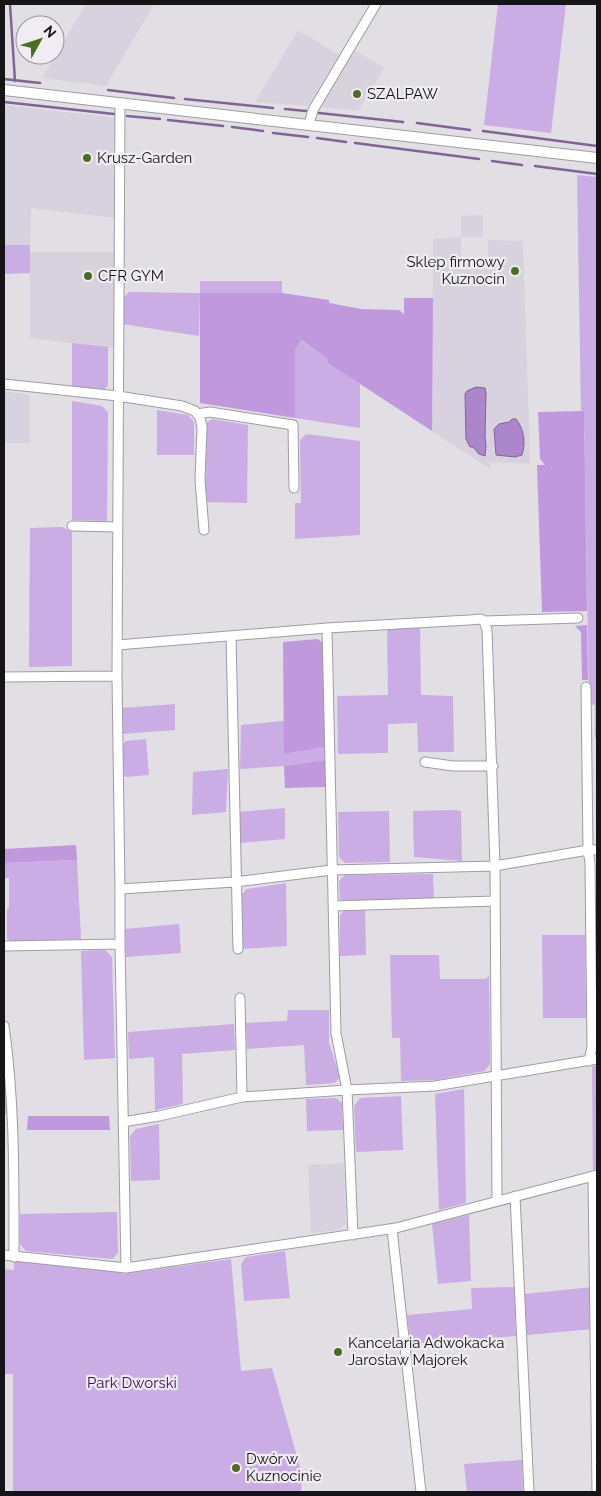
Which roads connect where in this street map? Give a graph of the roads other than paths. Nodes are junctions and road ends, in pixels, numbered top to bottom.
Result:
1 (376, 4) edge
2 (4, 90) edge
3 (120, 104) junction
4 (309, 124) junction
5 (597, 158) edge
6 (4, 384) edge
7 (118, 396) junction
8 (198, 414) junction
9 (294, 488) dead end
10 (72, 526) dead end
11 (118, 527) junction
12 (204, 530) dead end
13 (578, 618) dead end
14 (484, 621) junction
15 (327, 628) junction
16 (230, 636) junction
17 (117, 645) junction
18 (117, 676) junction
19 (4, 677) edge
20 (586, 687) dead end
21 (425, 762) dead end
22 (493, 766) junction
23 (593, 850) edge
24 (495, 866) junction
25 (332, 870) junction
26 (235, 882) junction
27 (120, 889) junction
28 (496, 901) junction
29 (334, 906) junction
30 (120, 944) junction
31 (4, 946) edge
32 (238, 949) dead end
33 (240, 998) dead end
34 (4, 1026) edge
35 (593, 1060) edge
36 (496, 1076) junction
37 (348, 1090) junction
38 (242, 1096) junction
39 (123, 1122) junction
40 (4, 1124) edge
41 (14, 1125) junction
42 (595, 1175) edge
43 (515, 1196) junction
44 (497, 1201) junction
45 (392, 1229) junction
46 (353, 1235) junction
47 (4, 1255) edge
48 (14, 1257) junction
49 (126, 1268) junction
50 (421, 1492) edge
51 (529, 1492) edge
52 (597, 1492) edge

1 - 4 street
2 - 3 street
3 - 4 street
3 - 7 street
4 - 5 street
6 - 7 street
7 - 8 street
7 - 11 street
8 - 9 street
8 - 12 street
10 - 11 street
11 - 17 street
13 - 14 street
14 - 15 street
14 - 22 street
15 - 16 street
15 - 25 street
16 - 17 street
16 - 26 street
17 - 18 street
18 - 19 street
18 - 27 street
20 - 23 street
21 - 22 street
22 - 24 street
23 - 24 street
23 - 35 street
24 - 25 street
24 - 28 street
25 - 26 street
25 - 29 street
26 - 27 street
26 - 32 street
27 - 30 street
28 - 29 street
28 - 36 street
29 - 37 street
30 - 31 street
30 - 39 street
33 - 38 street
34 - 41 street
35 - 36 street
36 - 37 street
36 - 44 street
37 - 38 street
37 - 46 street
38 - 39 street
39 - 49 street
40 - 41 street
41 - 48 street
42 - 43 street
42 - 52 street
43 - 44 street
43 - 51 street
44 - 45 street
45 - 46 street
45 - 50 street
46 - 49 street
47 - 48 street
48 - 49 street

